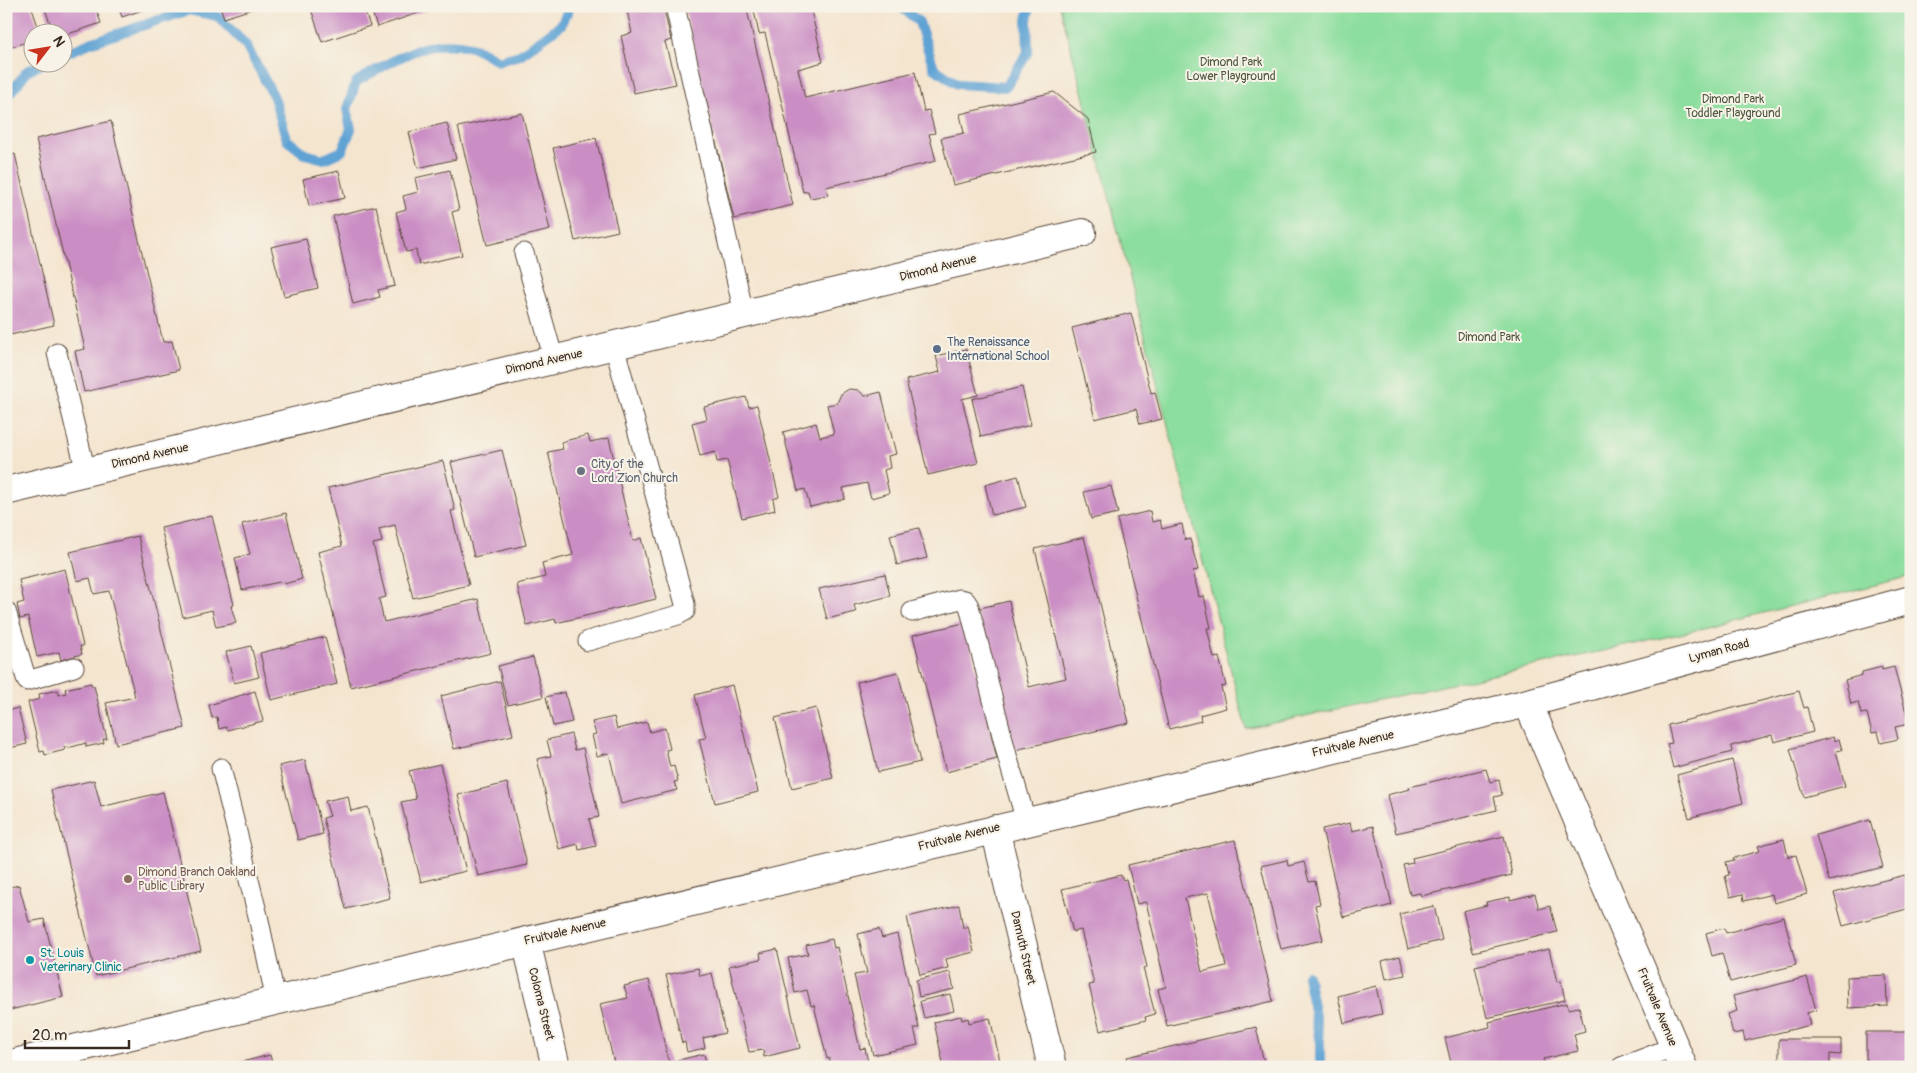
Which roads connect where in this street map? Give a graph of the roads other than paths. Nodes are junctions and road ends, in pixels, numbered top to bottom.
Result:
1 (675, 6) edge
2 (1082, 233) dead end
3 (524, 252) dead end
4 (744, 314) junction
5 (614, 346) junction
6 (58, 353) dead end
7 (554, 360) junction
8 (86, 472) junction
9 (7, 486) edge
10 (1911, 600) edge
11 (6, 611) edge
12 (912, 612) dead end
13 (588, 641) dead end
14 (74, 667) dead end
15 (1528, 703) junction
16 (221, 768) dead end
17 (1026, 821) junction
18 (996, 829) junction
19 (526, 941) junction
20 (276, 1001) junction
21 (1678, 1057) edge
22 (6, 1065) edge
23 (556, 1067) edge
24 (1052, 1067) edge
25 (1621, 1067) edge

1 - 4 lane
2 - 4 street, Dimond Avenue
3 - 7 lane
4 - 5 street, Dimond Avenue
5 - 7 street, Dimond Avenue
5 - 13 lane
6 - 8 lane
7 - 8 street, Dimond Avenue
8 - 9 street, Dimond Avenue
10 - 15 street, Lyman Road
11 - 14 lane
12 - 17 lane
15 - 17 street, Fruitvale Avenue
15 - 21 street, Fruitvale Avenue
16 - 20 lane
17 - 18 street, Fruitvale Avenue
18 - 19 street, Fruitvale Avenue
18 - 24 street, Damuth Street
19 - 20 street, Fruitvale Avenue
19 - 23 street, Coloma Street
20 - 22 street, Fruitvale Avenue
21 - 25 lane

